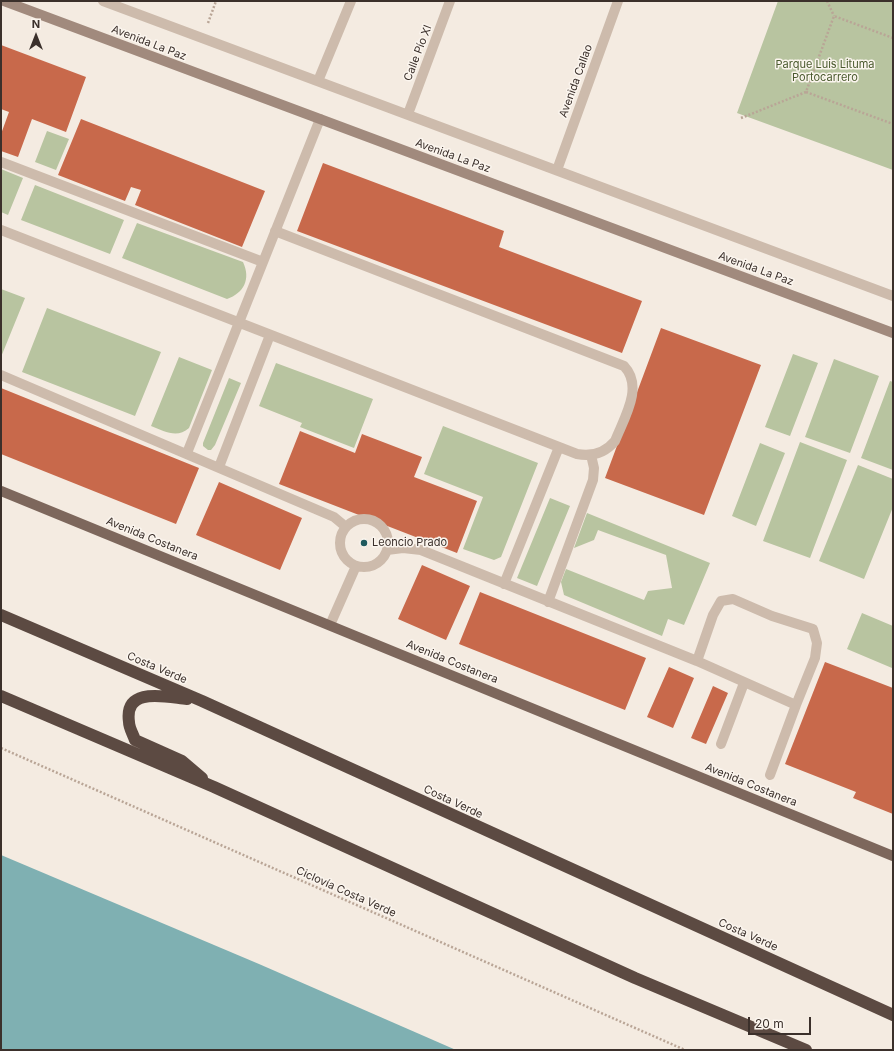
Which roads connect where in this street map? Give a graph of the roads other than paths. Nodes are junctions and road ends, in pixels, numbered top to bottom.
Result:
1 (4, 1) edge
2 (103, 1) edge
3 (351, 1) edge
4 (450, 1) edge
5 (618, 1) edge
6 (318, 81) junction
7 (408, 114) junction
8 (320, 119) junction
9 (1, 162) edge
10 (557, 170) junction
11 (1, 230) edge
12 (275, 231) junction
13 (263, 262) junction
14 (893, 296) edge
15 (239, 323) junction
16 (893, 333) edge
17 (270, 335) junction
18 (1, 375) edge
19 (559, 447) junction
20 (188, 453) junction
21 (591, 455) junction
22 (219, 467) junction
23 (1, 490) edge
24 (346, 527) junction
25 (387, 550) junction
26 (356, 566) junction
27 (504, 584) junction
28 (548, 602) junction
29 (1, 615) edge
30 (330, 625) junction
31 (696, 661) junction
32 (744, 683) junction
33 (1, 696) edge
34 (202, 701) junction
35 (796, 705) junction
36 (721, 744) dead end
37 (770, 775) dead end
38 (214, 787) junction
39 (893, 856) edge
40 (893, 1015) edge
41 (806, 1050) edge

1 - 8 street, Avenida La Paz
2 - 6 street, Avenida La Paz
3 - 6 street
4 - 7 street, Calle Pío XI
5 - 10 street, Avenida Callao
6 - 7 street, Avenida La Paz
7 - 10 street, Avenida La Paz
8 - 12 street
8 - 16 street, Avenida La Paz
9 - 13 street
10 - 14 street, Avenida La Paz
11 - 15 street
12 - 13 street
12 - 21 street
13 - 15 street
15 - 17 street
15 - 20 street
17 - 19 street
17 - 22 street
18 - 20 street
19 - 21 street
19 - 27 street
20 - 22 street
21 - 28 street
22 - 24 street
23 - 30 main road, Avenida Costanera
24 - 25 street
24 - 26 street
25 - 26 street
25 - 27 street
26 - 30 street
27 - 28 street
28 - 31 street
29 - 34 highway, Costa Verde
30 - 39 main road, Avenida Costanera
31 - 32 street
31 - 35 street
32 - 35 street
32 - 36 street
33 - 38 highway
34 - 38 highway
34 - 40 highway, Costa Verde
35 - 37 street
38 - 41 highway

